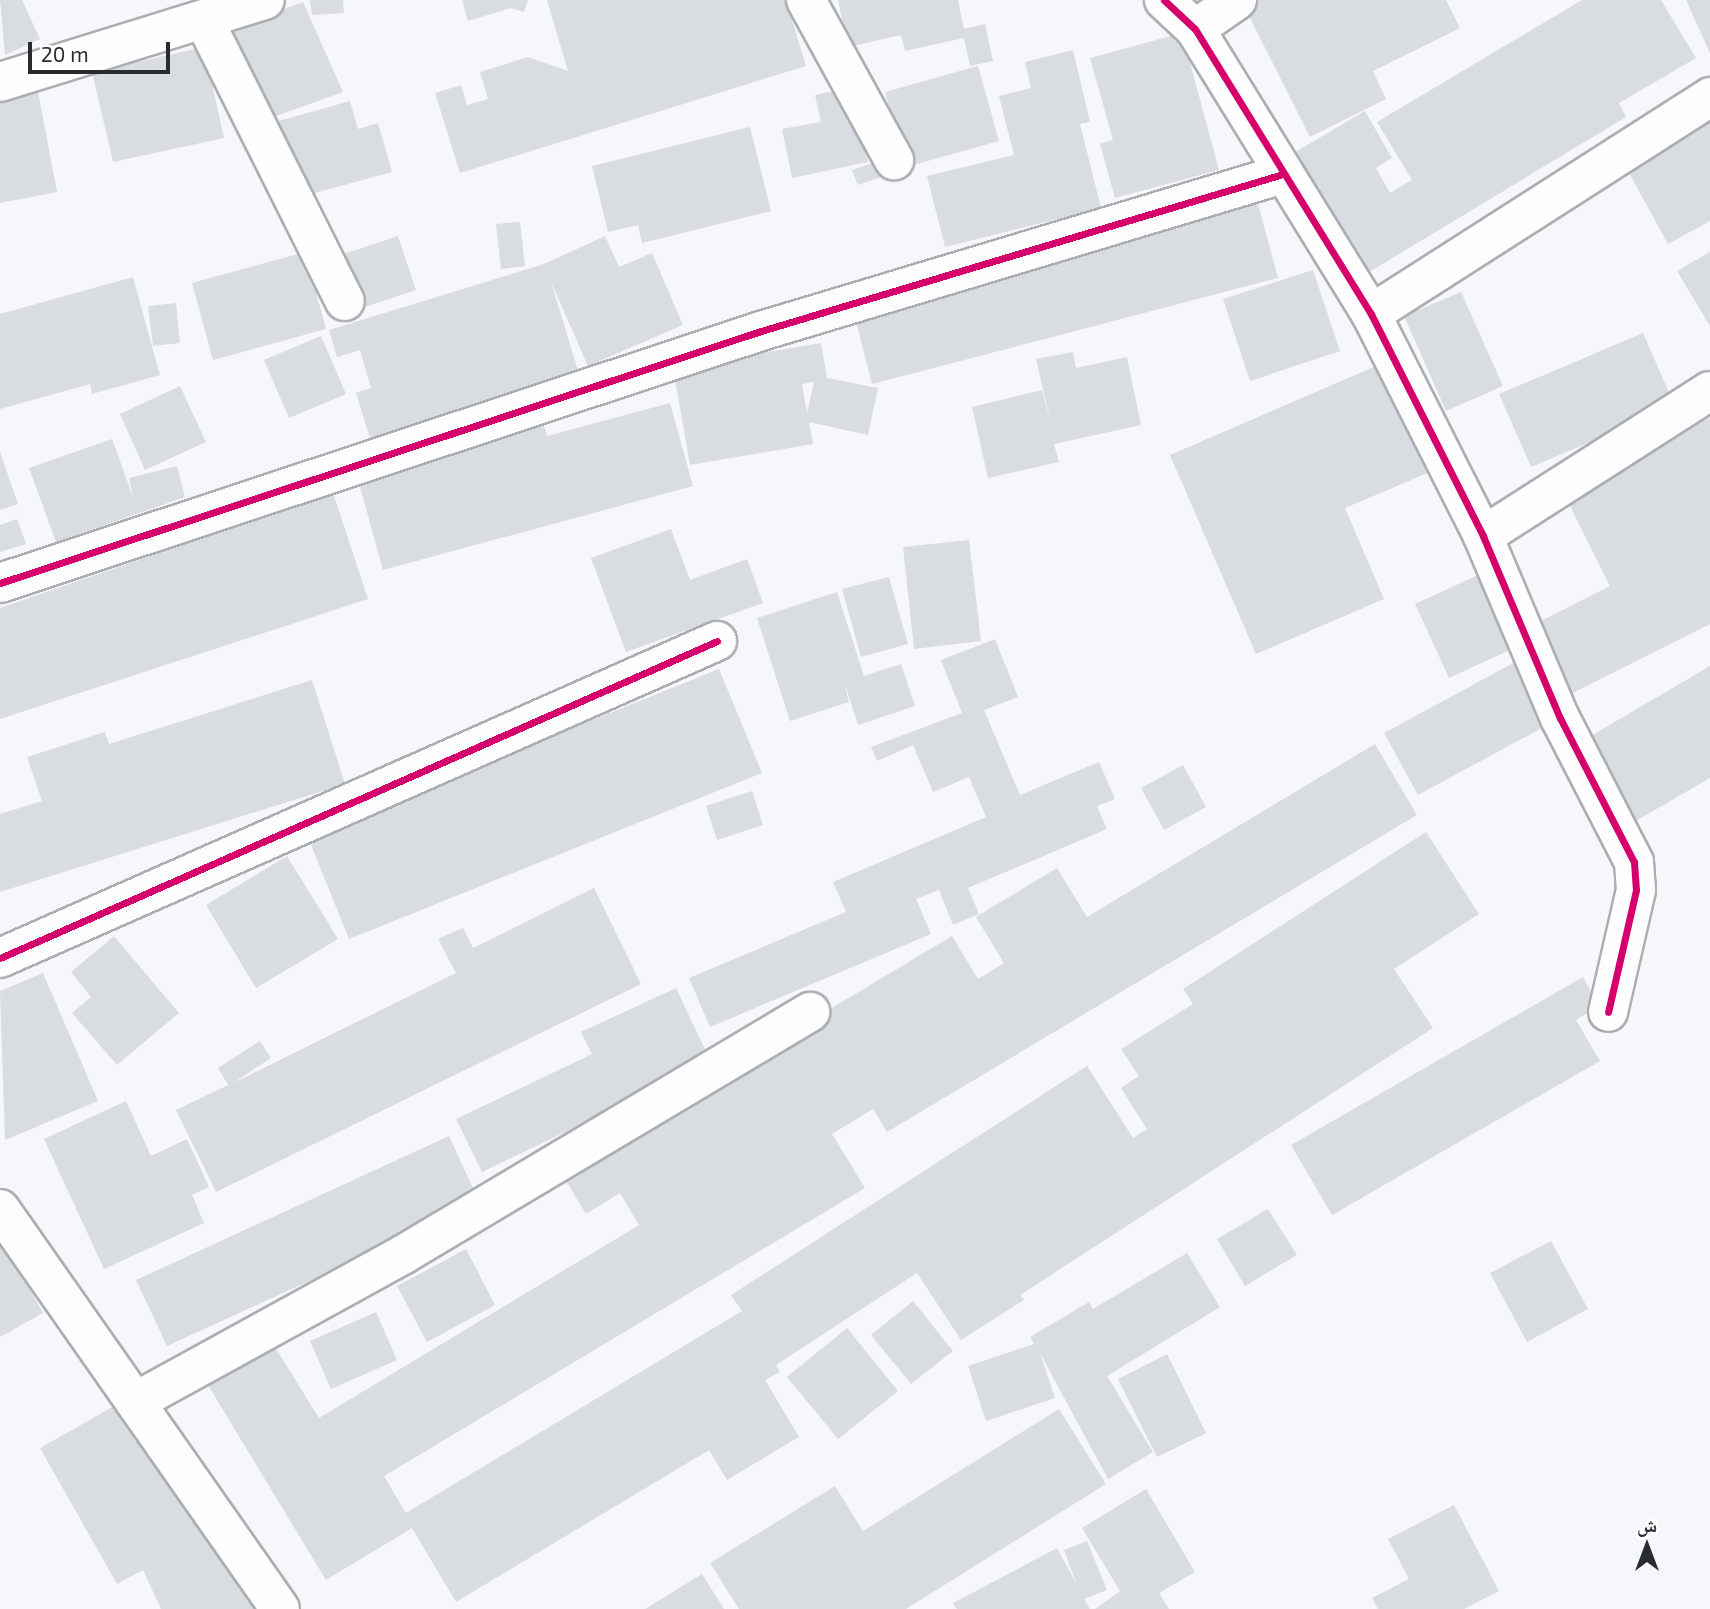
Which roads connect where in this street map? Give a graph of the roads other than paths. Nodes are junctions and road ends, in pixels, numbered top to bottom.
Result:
1 (265, 0) edge
2 (806, 0) edge
3 (1164, 0) edge
4 (1237, 0) edge
5 (205, 22) junction
6 (1195, 29) junction
7 (0, 82) edge
8 (1710, 97) edge
9 (894, 160) dead end
10 (1283, 173) junction
11 (345, 301) dead end
12 (1371, 314) junction
13 (1710, 391) edge
14 (1483, 536) junction
15 (0, 583) edge
16 (717, 641) dead end
17 (0, 958) edge
18 (810, 1012) dead end
19 (1608, 1012) dead end
20 (0, 1209) edge
21 (135, 1402) junction
22 (280, 1609) edge

1 - 5 street
2 - 9 street
3 - 6 street
4 - 6 street
5 - 7 street
5 - 11 street
6 - 10 street
8 - 12 street
10 - 12 street
10 - 15 street
12 - 14 street
13 - 14 street
14 - 19 street
16 - 17 street
18 - 21 street
20 - 21 street
21 - 22 street

